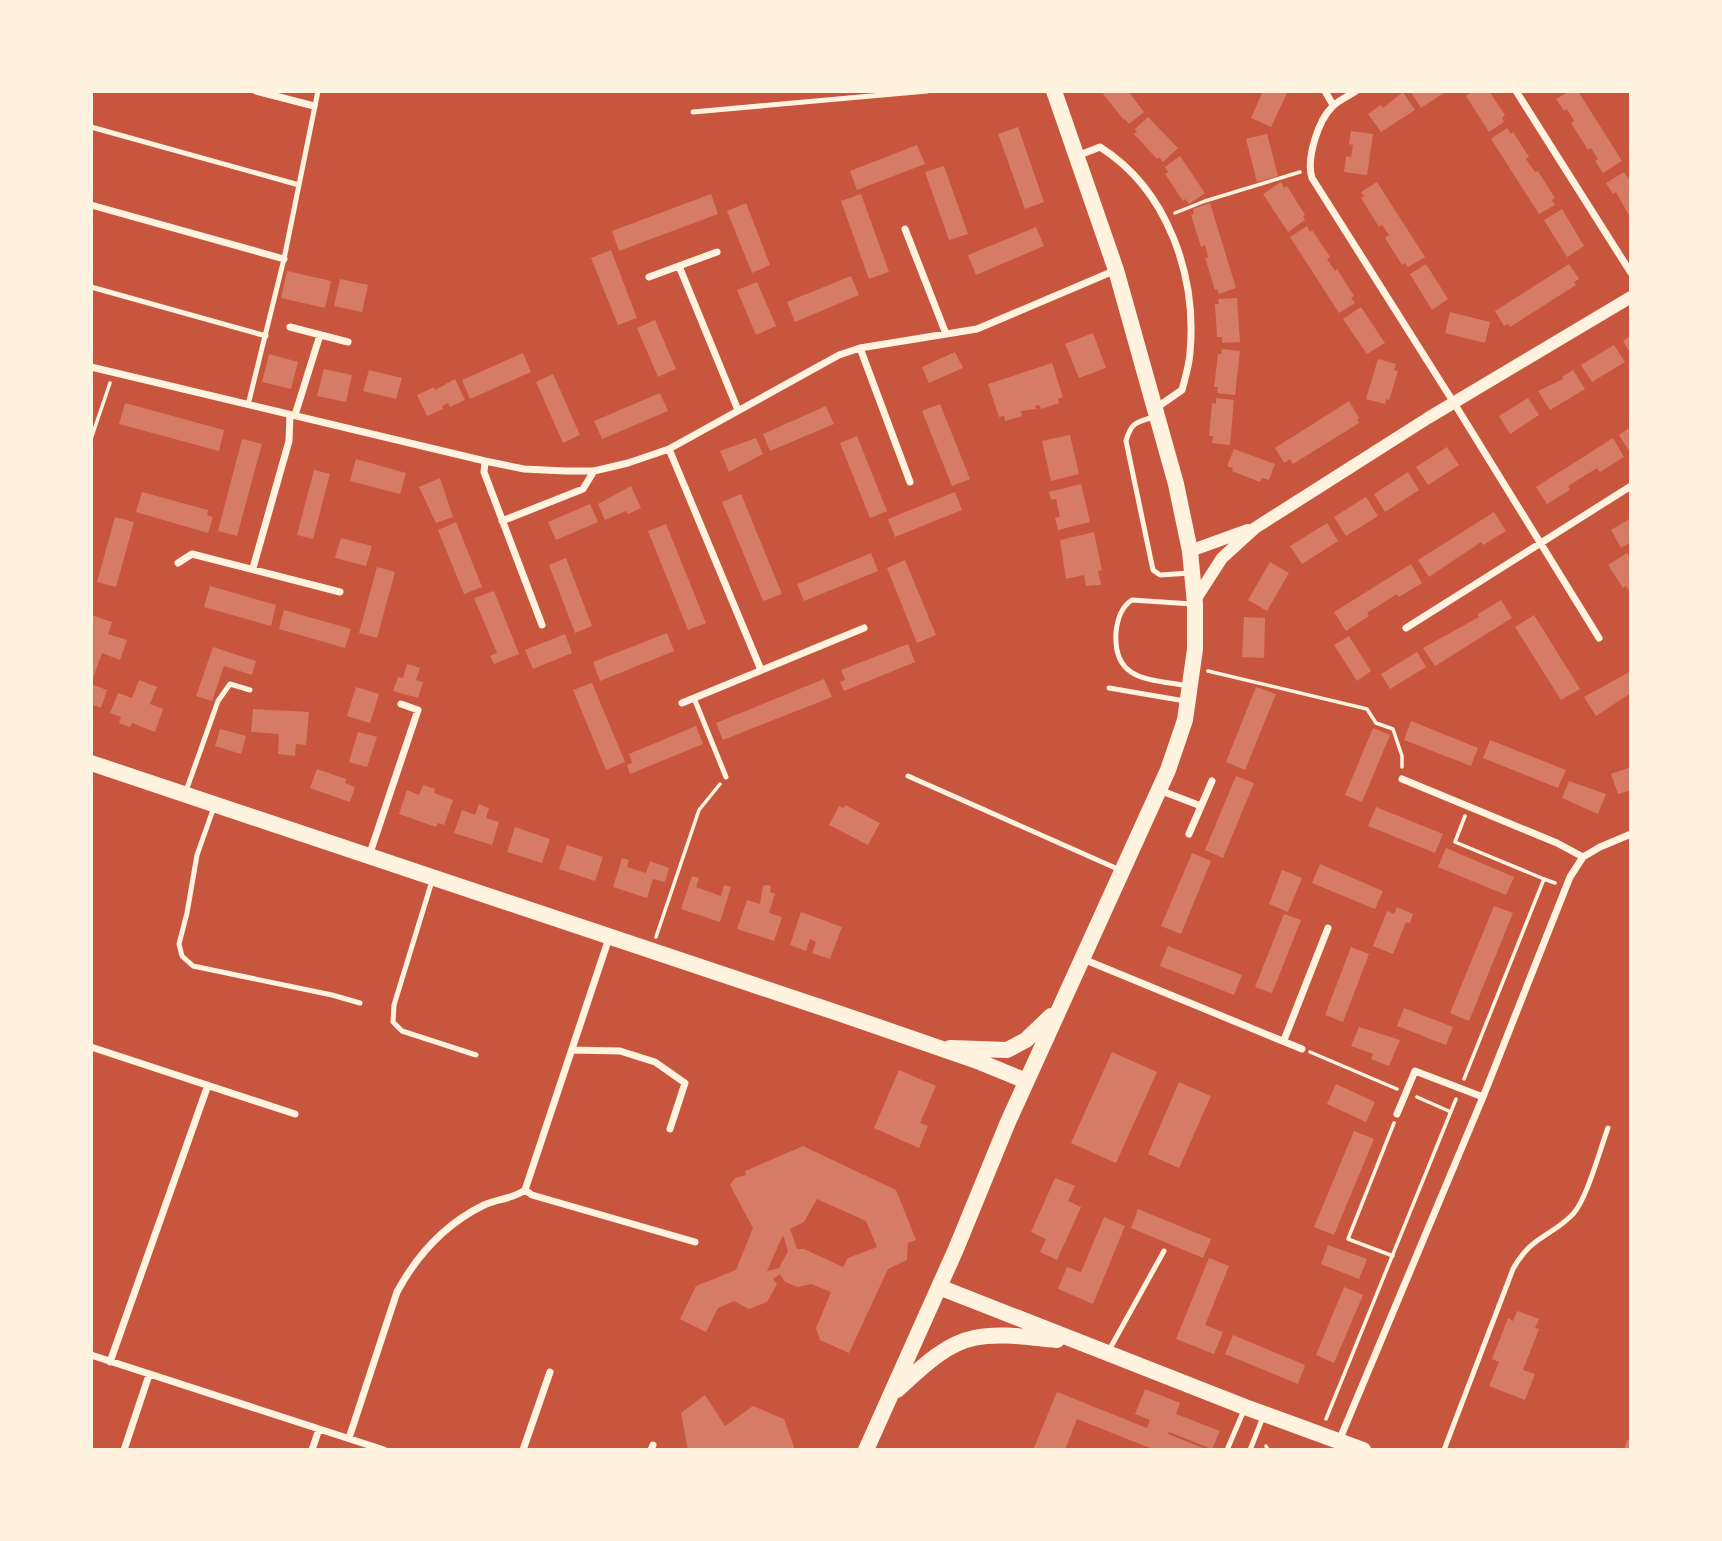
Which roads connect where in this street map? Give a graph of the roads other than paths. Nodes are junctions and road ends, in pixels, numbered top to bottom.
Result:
1 (256, 91) edge
2 (318, 91) edge
3 (927, 91) edge
4 (1054, 91) edge
5 (1325, 91) edge
6 (1356, 91) edge
7 (1516, 91) edge
8 (1333, 105) junction
9 (314, 106) junction
10 (693, 112) dead end
11 (91, 127) edge
12 (1077, 156) junction
13 (299, 185) junction
14 (91, 205) edge
15 (905, 229) dead end
16 (717, 251) dead end
17 (284, 259) junction
18 (679, 265) junction
19 (1116, 270) junction
20 (1631, 273) edge
21 (649, 277) dead end
22 (91, 287) edge
23 (1631, 297) edge
24 (290, 327) dead end
25 (946, 334) junction
26 (320, 335) junction
27 (266, 336) junction
28 (348, 342) dead end
29 (860, 348) junction
30 (91, 367) edge
31 (1454, 403) junction
32 (248, 405) junction
33 (738, 410) junction
34 (1156, 412) junction
35 (293, 415) junction
36 (669, 449) junction
37 (485, 461) junction
38 (594, 471) junction
39 (910, 482) dead end
40 (1631, 486) edge
41 (502, 521) junction
42 (1255, 528) junction
43 (1540, 544) junction
44 (1190, 551) junction
45 (178, 563) dead end
46 (253, 568) junction
47 (1192, 573) junction
48 (340, 592) dead end
49 (1195, 602) junction
50 (542, 625) dead end
51 (864, 628) dead end
52 (1406, 628) dead end
53 (1599, 638) dead end
54 (761, 670) junction
55 (1109, 688) dead end
56 (250, 690) dead end
57 (1189, 694) junction
58 (694, 698) junction
59 (682, 703) dead end
60 (401, 704) dead end
61 (91, 763) edge
62 (908, 776) dead end
63 (726, 777) road end
64 (1402, 779) road end
65 (1212, 781) dead end
66 (1159, 790) junction
67 (185, 794) junction
68 (215, 804) junction
69 (1201, 806) junction
70 (1189, 834) dead end
71 (1631, 834) edge
72 (369, 856) junction
73 (1583, 857) junction
74 (1122, 871) junction
75 (433, 878) junction
76 (1328, 928) dead end
77 (609, 938) junction
78 (1082, 959) junction
79 (360, 1003) dead end
80 (1058, 1009) junction
81 (1284, 1040) junction
82 (91, 1047) edge
83 (940, 1048) junction
84 (1302, 1049) road end
85 (572, 1050) junction
86 (476, 1055) dead end
87 (1026, 1081) junction
88 (208, 1085) junction
89 (1483, 1097) junction
90 (295, 1114) dead end
91 (1397, 1114) road end
92 (1608, 1128) dead end
93 (670, 1129) dead end
94 (524, 1190) junction
95 (695, 1241) dead end
96 (1164, 1251) dead end
97 (939, 1287) junction
98 (1074, 1341) junction
99 (1108, 1353) junction
100 (91, 1355) edge
101 (110, 1362) junction
102 (551, 1372) dead end
103 (149, 1375) junction
104 (890, 1396) junction
105 (1245, 1407) junction
106 (1264, 1414) junction
107 (319, 1429) junction
108 (349, 1438) junction
109 (1339, 1441) junction
110 (124, 1450) edge
111 (312, 1450) edge
112 (384, 1450) edge
113 (523, 1450) edge
114 (866, 1450) edge
115 (1227, 1450) edge
116 (1250, 1450) edge
117 (1363, 1450) edge
118 (1444, 1450) edge

1 - 9 street
2 - 9 lane
3 - 10 lane
4 - 12 main road
5 - 8 street
6 - 8 street
7 - 20 street
8 - 31 street
9 - 13 lane
11 - 13 lane
12 - 19 main road
12 - 34 street
13 - 17 lane
14 - 17 street
15 - 25 street
16 - 18 street
17 - 27 lane
18 - 21 street
18 - 33 street
19 - 25 street
19 - 34 main road
22 - 27 lane
23 - 31 street
24 - 26 street
25 - 29 street
26 - 28 street
26 - 35 street
27 - 32 lane
29 - 33 street
29 - 39 street
30 - 32 street
31 - 42 street
31 - 43 street
32 - 35 street
33 - 36 street
34 - 44 main road
34 - 47 lane
35 - 37 street
35 - 46 street
36 - 38 street
36 - 54 street
37 - 38 street
37 - 41 street
38 - 41 street
40 - 43 street
41 - 50 street
42 - 44 street
42 - 49 street
43 - 52 street
43 - 53 street
44 - 47 main road
45 - 46 street
46 - 48 street
47 - 49 main road
49 - 57 main road
49 - 57 lane
51 - 54 street
54 - 58 street
55 - 57 lane
56 - 67 lane
57 - 66 main road
58 - 59 street
58 - 63 lane
60 - 72 street
61 - 67 main road
62 - 74 lane
64 - 73 street
65 - 69 street
66 - 69 street
66 - 74 main road
67 - 68 main road
68 - 72 main road
68 - 79 lane
69 - 70 street
71 - 73 street
72 - 75 main road
73 - 89 street
74 - 78 main road
75 - 77 main road
75 - 86 lane
76 - 81 street
77 - 83 main road
77 - 85 street
78 - 80 main road
78 - 81 street
80 - 83 main road
80 - 87 main road
81 - 84 street
82 - 88 street
83 - 87 main road
85 - 93 street
85 - 94 street
87 - 97 main road
88 - 90 street
88 - 101 street
89 - 91 street
89 - 109 street
92 - 118 lane
94 - 95 street
94 - 108 street
96 - 99 lane
97 - 98 main road
97 - 104 main road
98 - 99 main road
98 - 104 main road
99 - 105 main road
100 - 101 street
101 - 103 street
102 - 113 street
103 - 107 street
103 - 110 street
104 - 114 main road
105 - 106 main road
105 - 115 lane
106 - 109 main road
106 - 116 lane
107 - 108 street
107 - 111 street
108 - 112 street
109 - 117 main road

